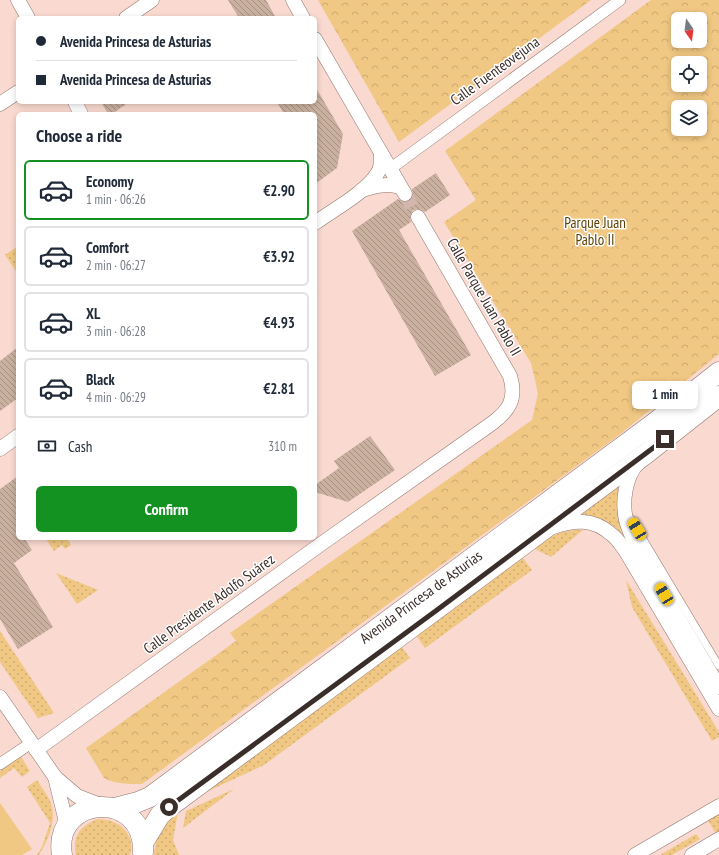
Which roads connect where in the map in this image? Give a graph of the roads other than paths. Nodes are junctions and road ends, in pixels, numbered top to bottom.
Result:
1 (18, 0) edge
2 (152, 0) edge
3 (293, 0) edge
4 (620, 0) edge
5 (27, 16) edge
6 (129, 16) edge
7 (302, 16) edge
8 (317, 42) edge
9 (16, 93) edge
10 (0, 104) edge
11 (381, 153) junction
12 (390, 169) junction
13 (360, 191) junction
14 (418, 217) tunnel mouth
15 (317, 222) edge
16 (719, 372) edge
17 (719, 396) edge
18 (512, 397) joint
19 (16, 437) edge
20 (0, 449) edge
21 (647, 453) junction
22 (624, 508) junction
23 (538, 534) junction
24 (318, 539) edge
25 (317, 540) edge
26 (719, 666) edge
27 (719, 687) edge
28 (0, 697) edge
29 (719, 709) edge
30 (34, 746) junction
31 (0, 764) edge
32 (55, 777) junction
33 (719, 806) edge
34 (109, 807) junction
35 (66, 826) junction
36 (719, 839) edge
37 (719, 847) edge
38 (143, 849) edge
39 (59, 853) edge
40 (635, 855) edge
41 (692, 855) edge
42 (706, 855) edge

1 - 5 street
2 - 6 street
3 - 7 street
4 - 12 street, Calle Fuenteovejuna
8 - 11 street
9 - 10 street
11 - 12 street
11 - 13 street
12 - 13 street
13 - 15 street
14 - 18 street, Calle Parque Juan Pablo II
16 - 34 main road, Avenida Princesa de Asturias
17 - 21 main road, Avenida Princesa de Asturias
18 - 24 street, Calle Presidente Adolfo Suárez
19 - 20 street
21 - 22 street
21 - 23 main road, Avenida Princesa de Asturias
22 - 26 lane
22 - 27 street
23 - 29 street, Avenida Princesa de Asturias
23 - 38 main road, Avenida Princesa de Asturias
25 - 30 street, Calle Presidente Adolfo Suárez
28 - 30 street
30 - 31 street, Calle Presidente Adolfo Suárez
30 - 32 street
32 - 34 street
32 - 35 street
33 - 40 street
34 - 35 main road, Avenida Princesa de Asturias
34 - 38 main road
35 - 39 main road
36 - 41 street
37 - 42 lane

